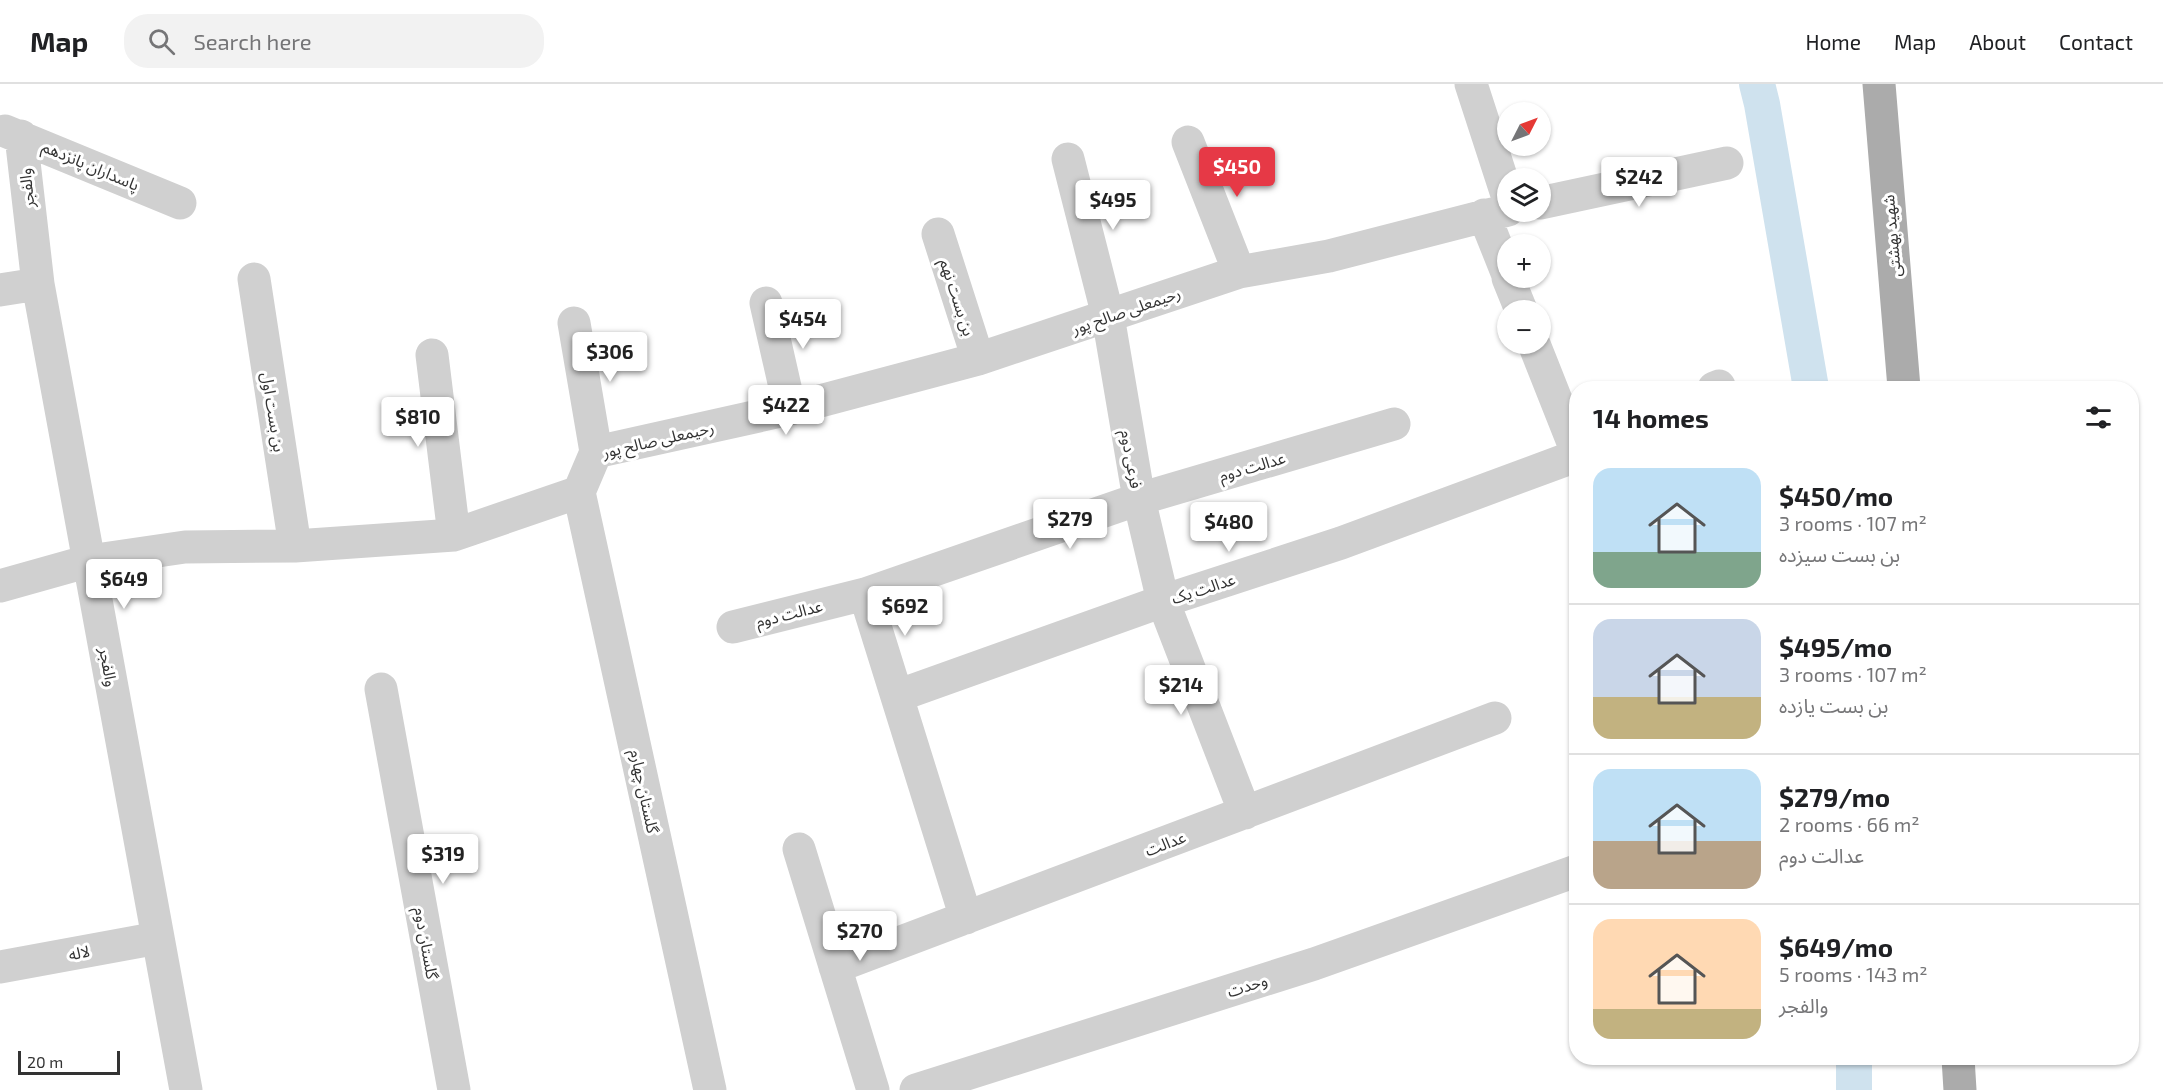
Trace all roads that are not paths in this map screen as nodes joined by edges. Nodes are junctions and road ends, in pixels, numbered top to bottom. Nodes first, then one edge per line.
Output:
1 (1471, 84) edge
2 (1879, 84) edge
3 (10, 133) edge
4 (1188, 142) dead end
5 (1068, 159) dead end
6 (1727, 163) dead end
7 (1497, 195) edge
8 (1551, 201) edge
9 (180, 202) dead end
10 (1497, 209) edge
11 (938, 234) dead end
12 (1239, 272) junction
13 (254, 279) dead end
14 (38, 284) junction
15 (0, 290) edge
16 (766, 303) dead end
17 (1108, 316) junction
18 (574, 323) dead end
19 (1538, 354) edge
20 (432, 355) dead end
21 (978, 359) junction
22 (1903, 381) edge
23 (790, 409) junction
24 (1394, 424) dead end
25 (1569, 432) edge
26 (596, 452) junction
27 (1569, 459) edge
28 (579, 492) junction
29 (1139, 499) junction
30 (454, 536) junction
31 (295, 546) junction
32 (88, 561) junction
33 (0, 586) edge
34 (865, 594) junction
35 (1163, 601) junction
36 (733, 627) dead end
37 (381, 689) dead end
38 (897, 696) junction
39 (1495, 718) dead end
40 (1245, 813) junction
41 (799, 849) dead end
42 (1569, 873) edge
43 (966, 918) junction
44 (158, 938) junction
45 (0, 967) edge
46 (835, 967) junction
47 (1958, 1065) edge
48 (186, 1090) edge
49 (454, 1090) edge
50 (710, 1090) edge
51 (873, 1090) edge
52 (916, 1090) edge
53 (1960, 1090) edge

1 - 7 street
2 - 22 main road, شهید بهشتی
3 - 9 street, پاسداران پانزدهم
3 - 14 street, والفجر
4 - 12 street
5 - 17 street, فرعی دوم
6 - 8 street
10 - 12 street, رحیمعلی صالح پور
11 - 21 street, بن بست نهم
12 - 17 street, رحیمعلی صالح پور
13 - 31 street, بن بست اول
14 - 15 street
14 - 32 street, والفجر
16 - 23 street
17 - 21 street, رحیمعلی صالح پور
17 - 29 street, فرعی دوم
18 - 26 street
19 - 25 street
20 - 30 street
21 - 23 street, رحیمعلی صالح پور
23 - 26 street, رحیمعلی صالح پور
24 - 29 street, عدالت دوم
26 - 28 street, رحیمعلی صالح پور
27 - 35 street, عدالت یک
28 - 30 street
28 - 50 street, گلستان چهارم
29 - 34 street, عدالت دوم
29 - 35 street, فرعی دوم
30 - 31 street
31 - 32 street
32 - 33 street
32 - 44 street, والفجر
34 - 36 street, عدالت دوم
34 - 38 street
35 - 38 street, عدالت یک
35 - 40 street, فرعی دوم
37 - 49 street, گلستان دوم
38 - 43 street
39 - 40 street, عدالت
40 - 43 street, عدالت
41 - 46 street
42 - 52 street, وحدت
43 - 46 street, عدالت
44 - 45 street, لاله
44 - 48 street, والفجر
46 - 51 street
47 - 53 main road

